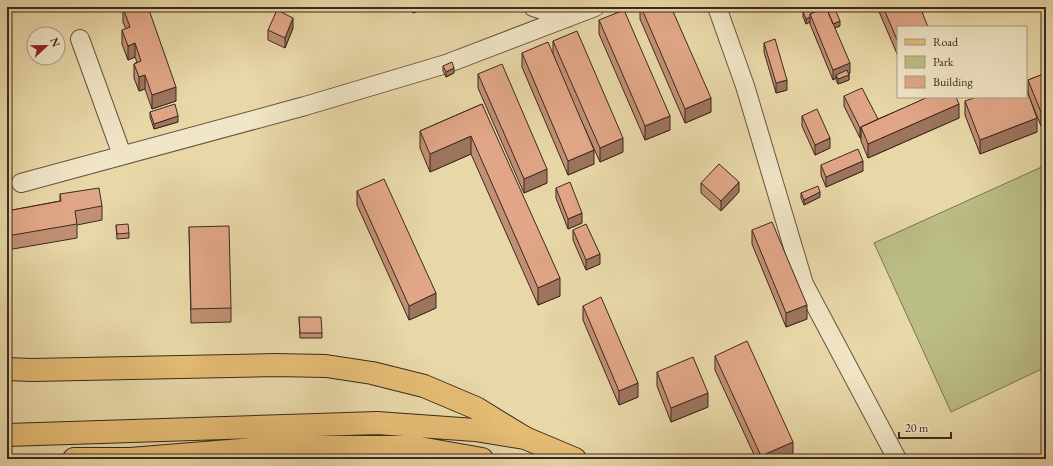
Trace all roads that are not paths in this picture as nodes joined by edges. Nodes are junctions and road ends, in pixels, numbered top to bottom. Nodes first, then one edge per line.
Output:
1 (533, 7) edge
2 (595, 7) edge
3 (717, 7) edge
4 (567, 18) junction
5 (80, 39) dead end
6 (122, 155) junction
7 (21, 183) dead end
8 (7, 369) edge
9 (7, 435) edge
10 (525, 438) junction
11 (74, 459) edge
12 (482, 459) edge
13 (575, 459) edge
14 (897, 459) edge

1 - 4 street
2 - 4 street
3 - 14 street
4 - 6 street
5 - 6 street
6 - 7 street
8 - 10 main road
9 - 10 main road
10 - 13 main road
11 - 12 main road

